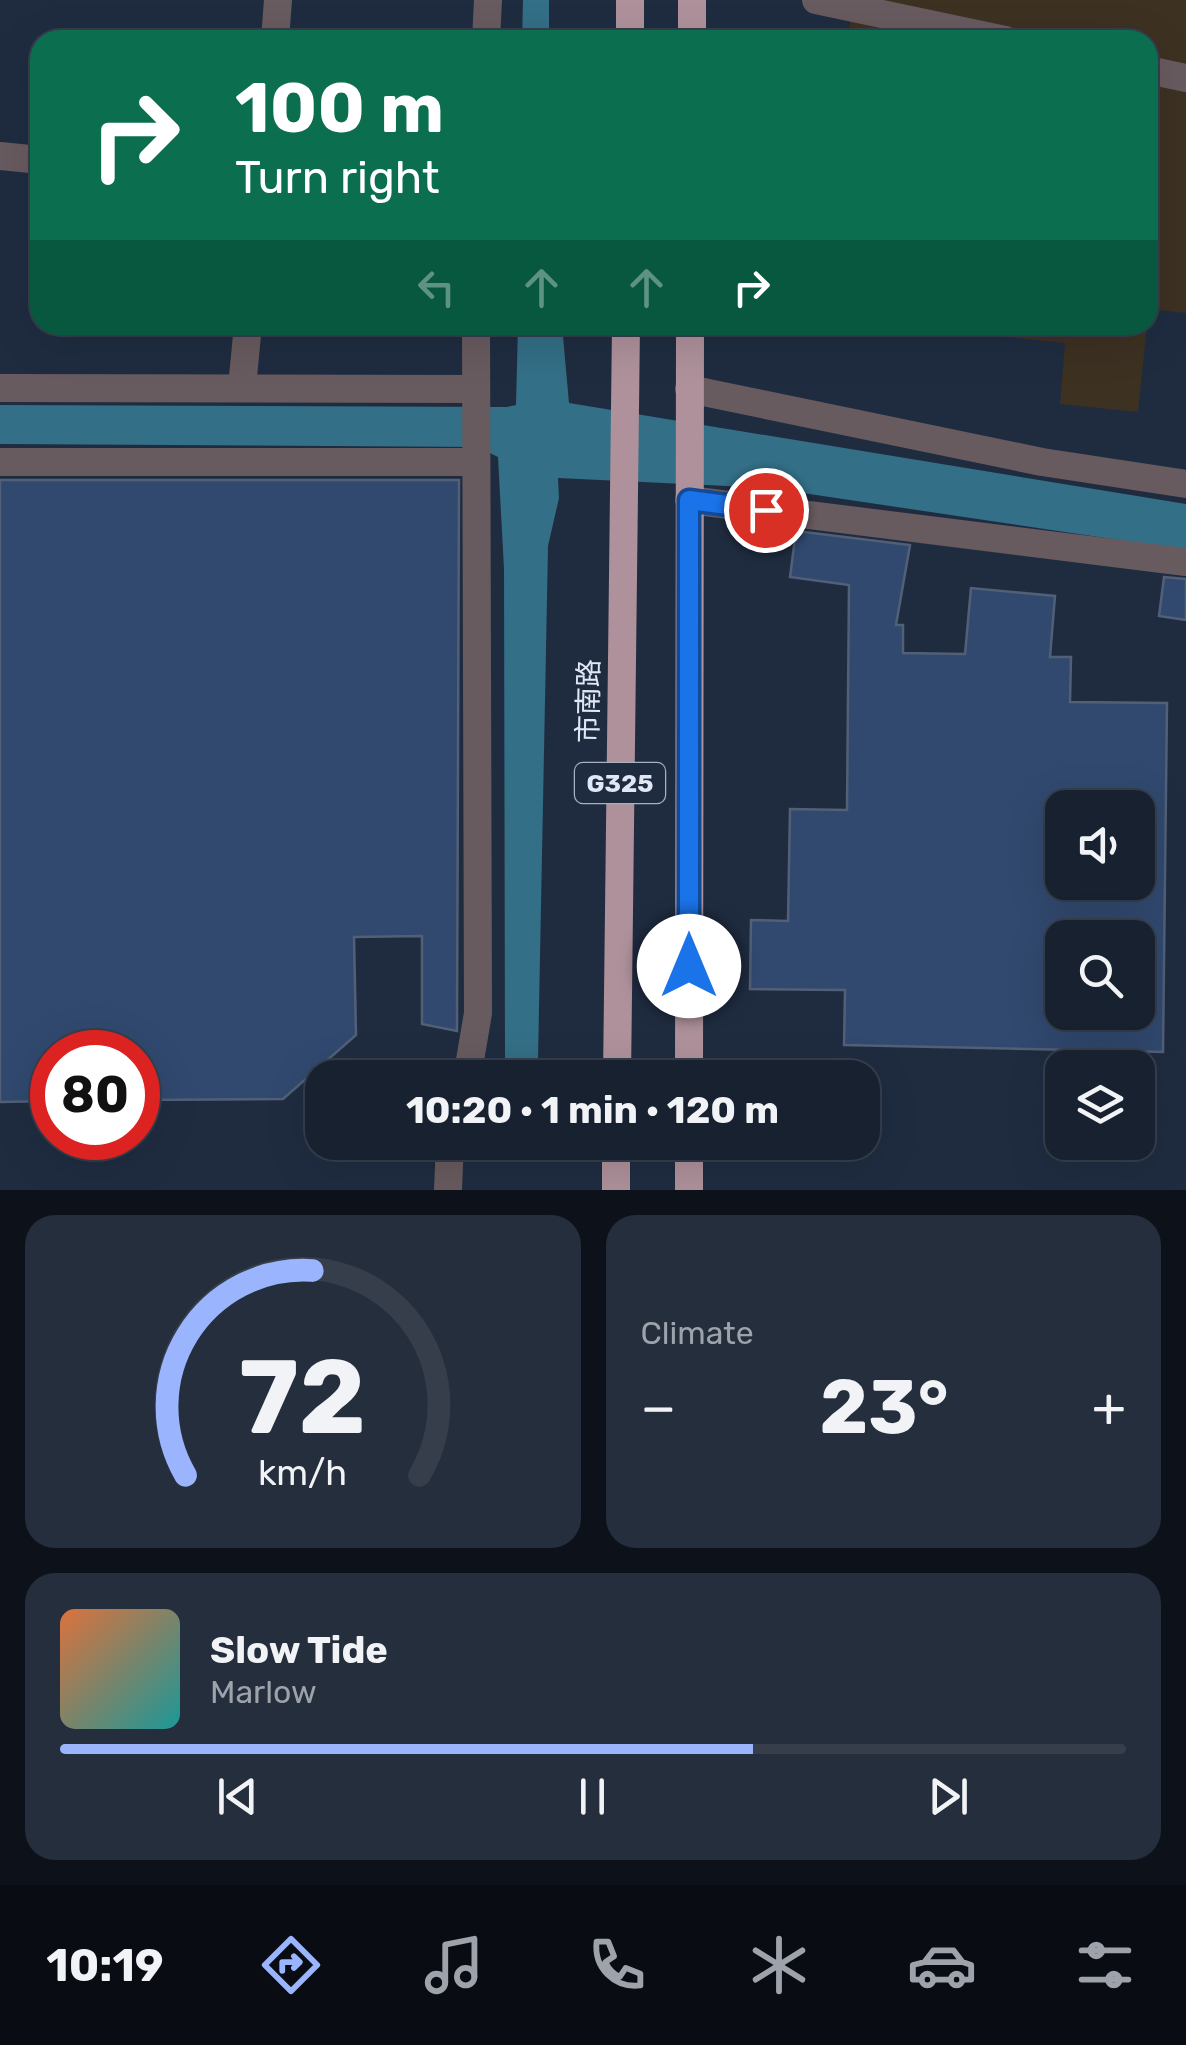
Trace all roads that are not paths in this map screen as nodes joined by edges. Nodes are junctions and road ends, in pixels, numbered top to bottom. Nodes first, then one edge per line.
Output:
1 (278, 0) edge
2 (488, 0) edge
3 (630, 0) edge
4 (692, 0) edge
5 (816, 0) edge
6 (275, 30) edge
7 (486, 30) edge
8 (630, 30) edge
9 (692, 30) edge
10 (958, 30) edge
11 (1158, 72) edge
12 (1186, 78) edge
13 (0, 156) edge
14 (30, 159) edge
15 (247, 335) edge
16 (476, 335) edge
17 (626, 335) edge
18 (690, 335) edge
19 (242, 387) junction
20 (0, 388) edge
21 (474, 396) junction
22 (689, 397) junction
23 (474, 456) junction
24 (0, 462) edge
25 (1186, 484) edge
26 (689, 496) junction
27 (1186, 562) edge
28 (470, 1060) edge
29 (617, 1060) edge
30 (689, 1060) edge
31 (449, 1160) edge
32 (616, 1160) edge
33 (689, 1160) edge
34 (448, 1190) edge
35 (616, 1190) edge
36 (689, 1190) edge

1 - 6 street
2 - 7 street
3 - 8 highway
4 - 9 highway
5 - 10 street
11 - 12 street
13 - 14 street
15 - 19 street
16 - 21 street
17 - 29 highway, 市南路 / G325
18 - 22 highway, G325
19 - 20 street
19 - 21 street
21 - 23 street
22 - 25 street
22 - 26 highway, G325
23 - 24 street
23 - 28 street
26 - 27 street
26 - 30 highway, G325
31 - 34 street
32 - 35 highway
33 - 36 highway

